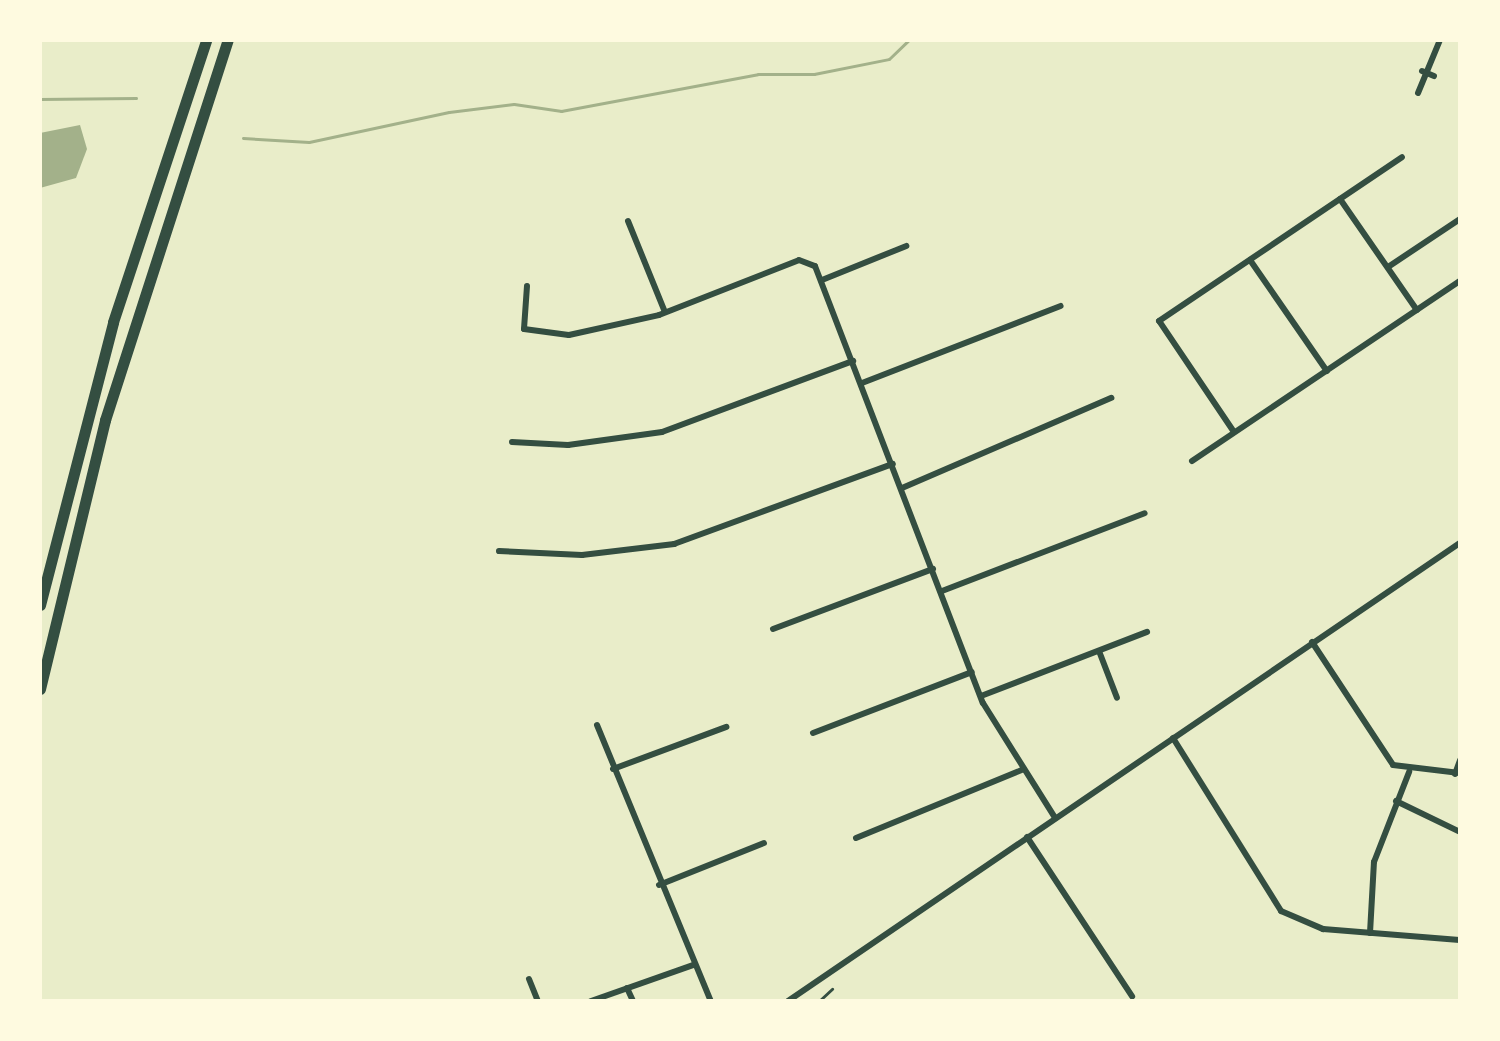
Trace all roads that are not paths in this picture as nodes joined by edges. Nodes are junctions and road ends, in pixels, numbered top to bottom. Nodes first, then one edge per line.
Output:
1 (206, 40) edge
2 (228, 40) edge
3 (1440, 40) edge
4 (1422, 71) junction
5 (1434, 76) dead end
6 (1418, 93) dead end
7 (1402, 157) dead end
8 (1340, 199) junction
9 (1460, 219) edge
10 (628, 221) dead end
11 (906, 246) dead end
12 (1250, 260) junction
13 (1388, 267) junction
14 (822, 280) junction
15 (1460, 281) edge
16 (527, 286) dead end
17 (1061, 306) dead end
18 (1417, 310) junction
19 (665, 312) junction
20 (853, 361) junction
21 (1327, 371) junction
22 (862, 383) junction
23 (1095, 392) dead end
24 (1111, 398) dead end
25 (1099, 404) junction
26 (1234, 432) junction
27 (512, 442) dead end
28 (1192, 461) dead end
29 (893, 464) junction
30 (902, 488) junction
31 (1145, 513) dead end
32 (1460, 543) edge
33 (499, 551) dead end
34 (933, 569) junction
35 (942, 591) junction
36 (40, 605) edge
37 (773, 629) dead end
38 (1147, 632) dead end
39 (1312, 642) junction
40 (1099, 651) junction
41 (972, 672) junction
42 (40, 689) edge
43 (981, 696) junction
44 (1117, 698) dead end
45 (597, 725) dead end
46 (726, 727) dead end
47 (813, 733) dead end
48 (1173, 738) junction
49 (1460, 760) edge
50 (613, 769) junction
51 (1022, 770) junction
52 (1409, 772) junction
53 (1457, 774) edge
54 (1396, 801) junction
55 (1055, 818) junction
56 (1460, 832) edge
57 (1027, 837) junction
58 (856, 838) dead end
59 (764, 843) dead end
60 (659, 885) junction
61 (1370, 933) junction
62 (1460, 940) edge
63 (693, 965) junction
64 (529, 979) dead end
65 (627, 988) junction
66 (832, 989) dead end
67 (1132, 996) dead end
68 (538, 1001) edge
69 (591, 1001) edge
70 (633, 1001) edge
71 (711, 1001) edge
72 (788, 1001) edge
73 (819, 1001) edge

1 - 36 highway
2 - 42 highway
3 - 4 street
4 - 5 street
4 - 6 street
7 - 8 street
8 - 12 street
8 - 13 street
9 - 13 street
10 - 19 street
11 - 14 street
12 - 21 street
12 - 26 street
13 - 18 street
14 - 19 street
14 - 20 street
15 - 18 street
16 - 19 street
17 - 22 street
18 - 21 street
20 - 22 street
20 - 27 street
21 - 26 street
22 - 29 street
23 - 25 street
24 - 25 street
25 - 30 street
26 - 28 street
29 - 30 street
29 - 33 street
30 - 34 street
31 - 35 street
32 - 39 street
34 - 35 street
34 - 37 street
35 - 41 street
38 - 40 street
39 - 48 street
39 - 52 street
40 - 43 street
40 - 44 street
41 - 43 street
41 - 47 street
43 - 51 street
45 - 50 street
46 - 50 street
48 - 55 street
48 - 61 street
49 - 53 street
50 - 60 street
51 - 55 street
51 - 58 street
52 - 53 street
52 - 54 street
54 - 56 street
54 - 61 street
55 - 57 street
57 - 67 street
57 - 72 street
59 - 60 street
60 - 63 street
61 - 62 street
63 - 65 street
63 - 71 street
64 - 68 street
65 - 69 street
65 - 70 street
66 - 73 lane

